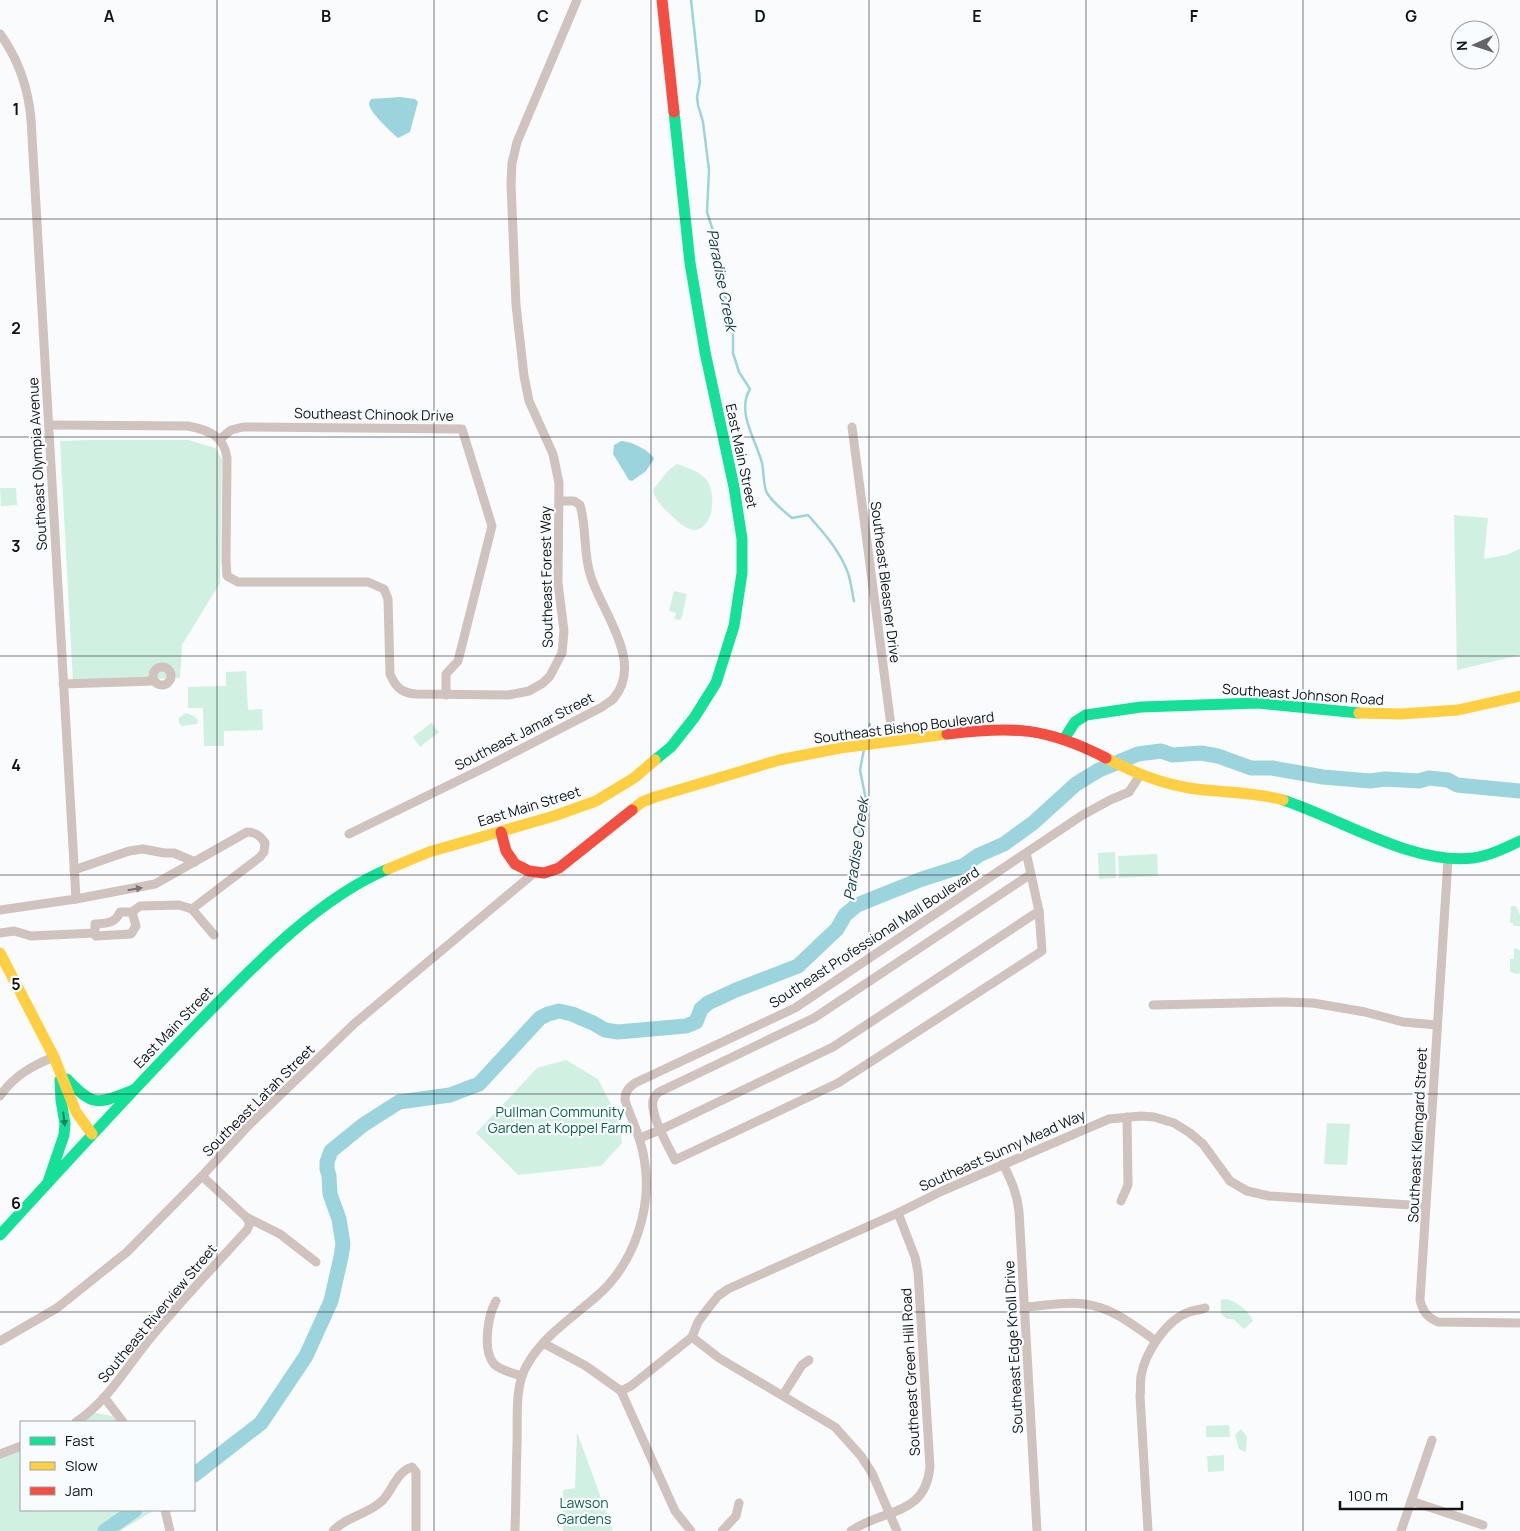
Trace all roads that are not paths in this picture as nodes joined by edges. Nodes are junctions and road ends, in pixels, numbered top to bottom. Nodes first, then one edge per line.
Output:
1 (577, 0) edge
2 (662, 0) edge
3 (0, 34) edge
4 (49, 425) junction
5 (852, 427) dead end
6 (220, 438) junction
7 (559, 501) junction
8 (154, 680) dead end
9 (63, 684) junction
10 (446, 695) junction
11 (1520, 696) edge
12 (1064, 739) junction
13 (894, 740) junction
14 (1136, 773) junction
15 (501, 832) junction
16 (349, 834) dead end
17 (1520, 841) edge
18 (1026, 853) junction
19 (179, 855) junction
20 (1448, 859) junction
21 (194, 862) junction
22 (74, 870) junction
23 (180, 871) junction
24 (534, 873) junction
25 (1031, 874) junction
26 (76, 899) junction
27 (192, 909) junction
28 (0, 910) edge
29 (1039, 911) junction
30 (132, 912) junction
31 (0, 933) edge
32 (95, 933) junction
33 (214, 935) dead end
34 (0, 953) edge
35 (1154, 1005) dead end
36 (1437, 1025) junction
37 (54, 1057) junction
38 (60, 1070) junction
39 (133, 1090) junction
40 (0, 1096) edge
41 (1127, 1117) junction
42 (660, 1130) junction
43 (92, 1134) junction
44 (640, 1138) junction
45 (1003, 1164) junction
46 (202, 1176) junction
47 (48, 1184) junction
48 (1121, 1201) dead end
49 (1426, 1206) junction
50 (898, 1212) junction
51 (246, 1217) junction
52 (0, 1234) edge
53 (316, 1262) dead end
54 (496, 1300) dead end
55 (1025, 1307) junction
56 (1205, 1308) dead end
57 (1520, 1323) edge
58 (692, 1337) junction
59 (0, 1341) edge
60 (1156, 1341) junction
61 (544, 1343) junction
62 (809, 1360) dead end
63 (522, 1376) junction
64 (621, 1391) junction
65 (783, 1395) junction
66 (104, 1398) junction
67 (78, 1421) edge
68 (123, 1421) edge
69 (1432, 1440) dead end
70 (20, 1446) edge
71 (0, 1454) edge
72 (1411, 1501) junction
73 (739, 1503) dead end
74 (165, 1511) edge
75 (890, 1513) junction
76 (1484, 1525) dead end
77 (170, 1531) edge
78 (332, 1531) edge
79 (416, 1531) edge
80 (515, 1531) edge
81 (691, 1531) edge
82 (722, 1531) edge
83 (852, 1531) edge
84 (897, 1531) edge
85 (1037, 1531) edge
86 (1148, 1531) edge
87 (1401, 1531) edge

1 - 7 street, Southeast Forest Way
2 - 15 main road, East Main Street
3 - 4 street, Southeast Olympia Avenue
4 - 6 street
4 - 9 street, Southeast Olympia Avenue
5 - 13 street, Southeast Bleasner Drive
6 - 10 street, Southeast Forest Way
6 - 10 street, Southeast Chinook Drive
7 - 10 street, Southeast Forest Way
7 - 16 street, Southeast Jamar Street
8 - 9 street
9 - 22 street, Southeast Olympia Avenue
11 - 12 main road, Southeast Johnson Road
12 - 13 main road, Southeast Bishop Boulevard
12 - 14 main road, Southeast Bishop Boulevard
13 - 24 main road, Southeast Bishop Boulevard
14 - 18 street, Southeast Professional Mall Boulevard
14 - 20 main road, Southeast Bishop Boulevard
15 - 24 main road
15 - 39 main road, East Main Street
17 - 20 main road, Southeast Bishop Boulevard
18 - 25 street
18 - 44 street, Southeast Professional Mall Boulevard
19 - 21 street
19 - 22 street
19 - 23 street
20 - 36 street, Southeast Klemgard Street
21 - 23 street
21 - 27 street
22 - 26 street, Southeast Olympia Avenue
26 -> 23 street
24 - 46 street, Southeast Latah Street
25 - 29 street
25 - 42 street
26 - 28 street
27 - 30 street
27 - 33 street
29 - 42 street
29 - 42 street
30 - 32 street
30 - 32 street
31 - 32 street
34 - 37 main road
35 - 36 street
36 - 49 street, Southeast Klemgard Street
37 - 38 main road
37 - 40 street
38 - 39 main road
38 - 43 main road
38 -> 47 main road
39 - 43 main road, East Main Street
41 - 45 street, Southeast Sunny Mead Way
41 - 48 street
41 - 49 street, Southeast Sunny Mead Way
42 - 44 street
43 - 47 main road, East Main Street
44 - 61 street
45 - 50 street, Southeast Sunny Mead Way
45 - 55 street, Southeast Edge Knoll Drive
46 - 51 street
46 - 59 street, Southeast Latah Street
47 - 52 main road, East Main Street
49 - 57 street, Southeast Klemgard Street
50 - 58 street, Southeast Sunny Mead Way
50 - 75 street, Southeast Green Hill Road
51 - 53 street
51 - 66 street, Southeast Riverview Street
54 - 63 street
55 - 60 street
55 - 85 street, Southeast Edge Knoll Drive
56 - 60 street
58 - 64 street, Southeast Sunny Mead Way
58 - 65 street
60 - 86 street
61 - 63 street
61 - 64 street
62 - 65 street
63 - 80 street
64 - 81 street
65 - 75 street
66 - 67 street, Southeast Riverview Street
66 - 68 street
69 - 72 street
70 - 71 street
72 - 76 street
72 - 87 street
73 - 82 street
74 - 77 street
75 - 83 street, Southeast Green Hill Road
75 - 84 street
78 - 79 street

